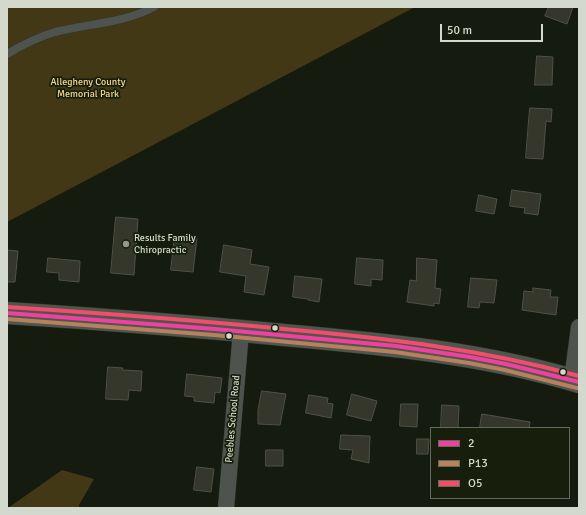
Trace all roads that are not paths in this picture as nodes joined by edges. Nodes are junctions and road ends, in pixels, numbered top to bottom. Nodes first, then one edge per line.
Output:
1 (154, 7) edge
2 (7, 54) edge
3 (7, 313) edge
4 (579, 327) edge
5 (241, 331) junction
6 (576, 381) edge
7 (226, 508) edge

1 - 2 lane
3 - 5 main road
4 - 6 street
5 - 6 main road
5 - 7 street, Peebles School Road

